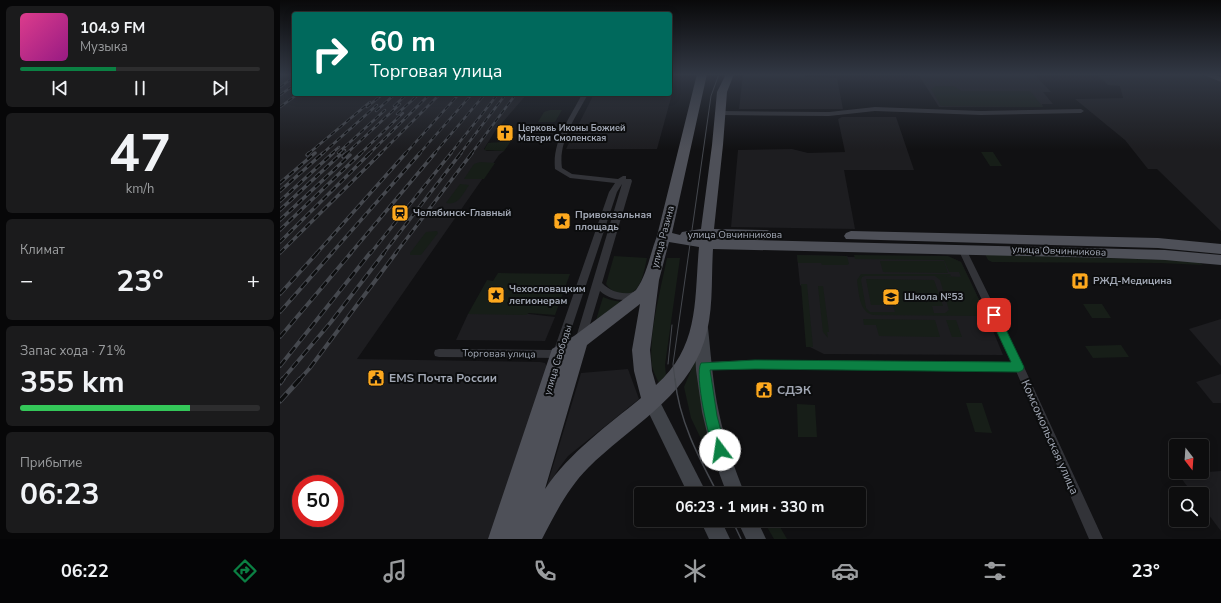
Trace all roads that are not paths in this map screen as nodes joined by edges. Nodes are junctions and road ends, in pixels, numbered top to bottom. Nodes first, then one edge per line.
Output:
1 (582, 99) edge
2 (587, 99) edge
3 (696, 99) edge
4 (722, 99) edge
5 (727, 99) edge
6 (1081, 111) dead end
7 (721, 112) junction
8 (605, 177) junction
9 (623, 180) junction
10 (664, 236) junction
11 (707, 238) junction
12 (962, 249) junction
13 (1221, 249) edge
14 (591, 260) junction
15 (604, 260) junction
16 (1221, 260) edge
17 (597, 283) junction
18 (647, 287) junction
19 (701, 323) junction
20 (580, 342) junction
21 (439, 353) dead end
22 (558, 354) junction
23 (705, 366) junction
24 (1019, 367) junction
25 (652, 401) junction
26 (695, 487) edge
27 (733, 487) edge
28 (714, 527) edge
29 (750, 527) edge
30 (500, 539) edge
31 (519, 539) edge
32 (530, 539) edge
33 (720, 539) edge
34 (756, 539) edge
35 (1096, 539) edge

1 - 8 street
2 - 8 street
3 - 10 main road, улица Разина
4 - 7 main road
5 - 7 main road
6 - 7 street
7 - 11 main road
8 - 9 street
9 - 14 street, улица Свободы
9 - 15 street, улица Свободы
10 - 11 main road, улица Овчинникова
10 - 18 main road, улица Разина
11 - 12 main road, улица Овчинникова
11 - 13 main road, улица Овчинникова
11 - 19 main road
12 - 16 main road, улица Овчинникова
12 - 24 street, Комсомольская улица
14 - 15 street
14 - 22 street, улица Свободы
15 - 17 street, улица Свободы
17 - 18 street
17 - 20 street, улица Свободы
18 - 20 main road, Торговая улица
18 - 25 main road, улица Разина
19 - 23 main road
19 - 25 main road
20 - 22 main road, Торговая улица
20 - 31 main road, улица Свободы
21 - 22 street, Торговая улица
22 - 30 main road, улица Свободы
23 - 24 street
23 - 27 main road
24 - 35 street, Комсомольская улица
25 - 26 main road
25 - 32 main road
28 - 33 main road
29 - 34 main road

